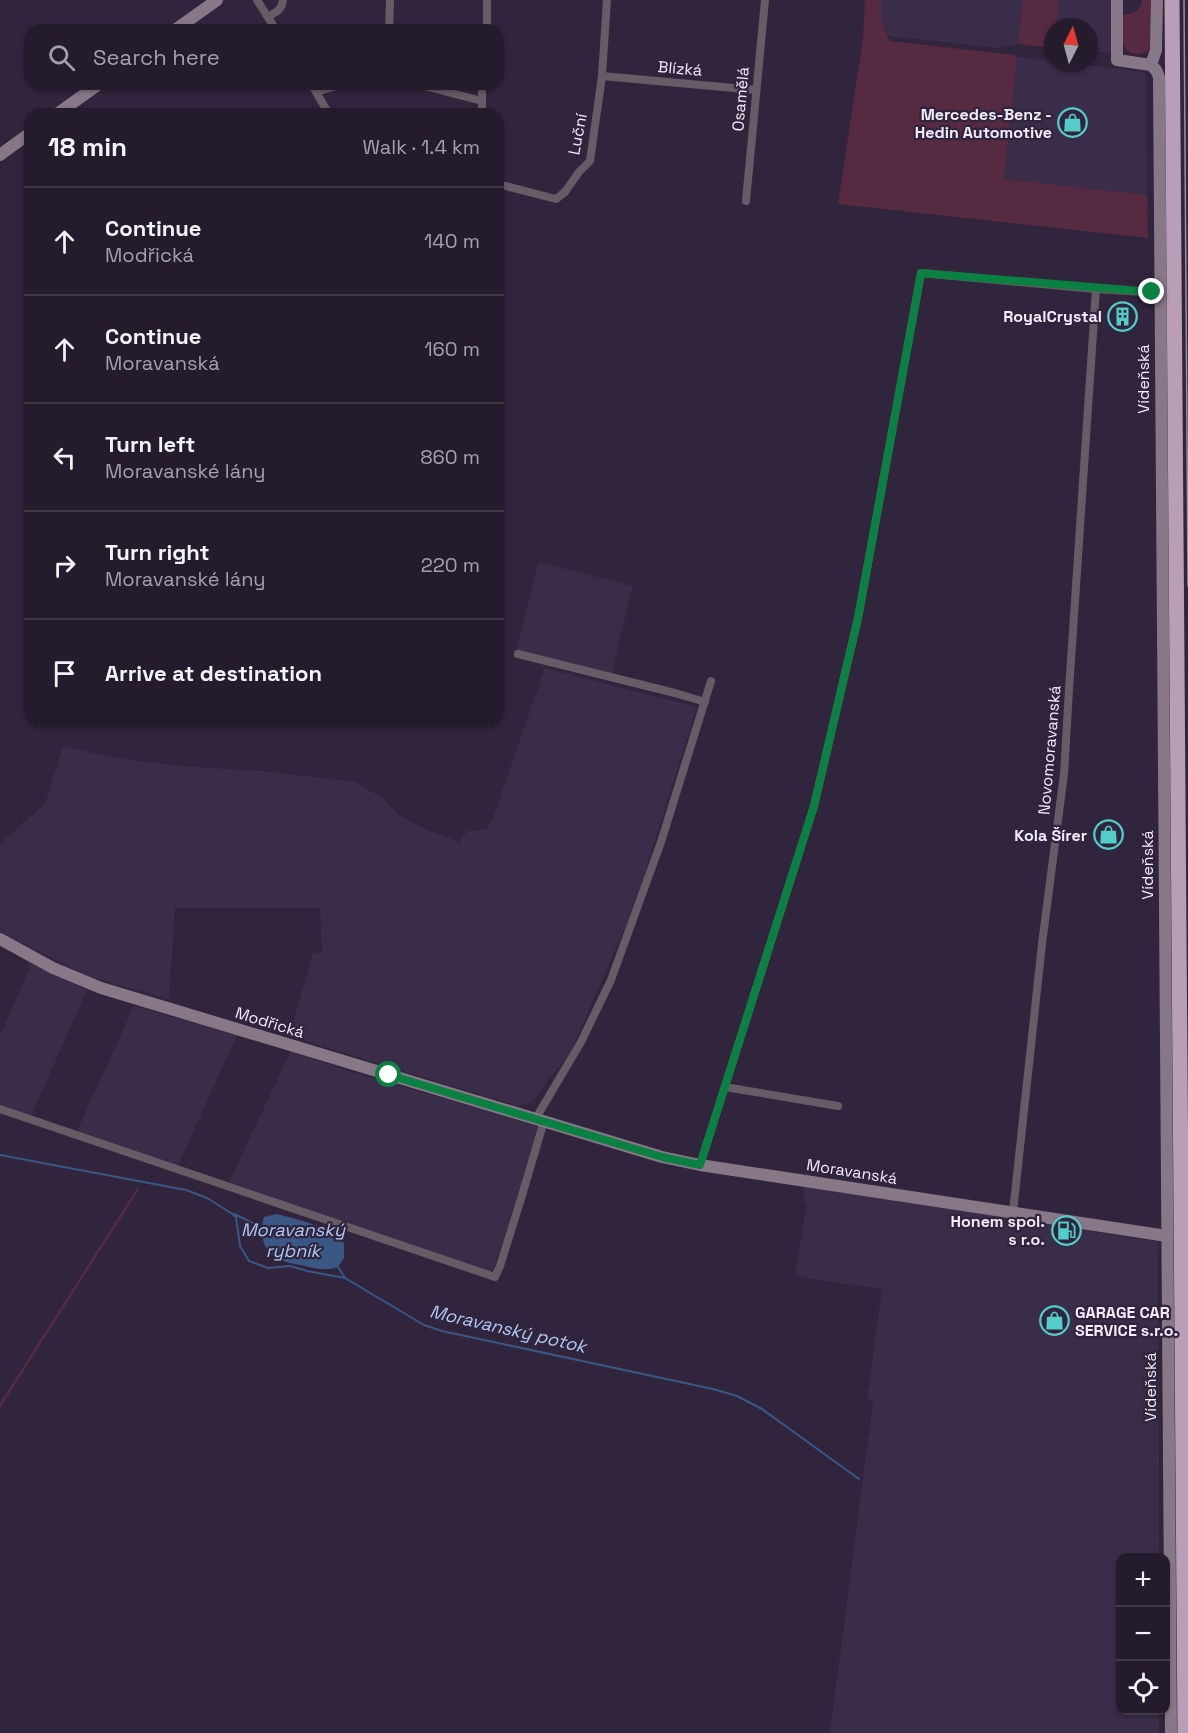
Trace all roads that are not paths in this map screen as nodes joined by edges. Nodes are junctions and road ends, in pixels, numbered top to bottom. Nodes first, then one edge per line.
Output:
1 (217, 0) edge
2 (257, 0) edge
3 (284, 0) edge
4 (390, 0) edge
5 (487, 0) edge
6 (607, 0) edge
7 (765, 0) edge
8 (1117, 0) edge
9 (1157, 0) edge
10 (1172, 0) edge
11 (268, 17) junction
12 (183, 24) edge
13 (272, 24) edge
14 (389, 24) edge
15 (487, 24) edge
16 (1151, 65) junction
17 (602, 76) junction
18 (91, 90) edge
19 (323, 90) edge
20 (440, 90) edge
21 (482, 90) edge
22 (756, 90) junction
23 (316, 92) joint
24 (482, 101) junction
25 (65, 108) edge
26 (325, 108) edge
27 (482, 108) edge
28 (24, 137) edge
29 (0, 155) edge
30 (504, 186) edge
31 (746, 201) dead end
32 (1096, 289) junction
33 (1161, 293) junction
34 (518, 654) dead end
35 (711, 681) dead end
36 (705, 702) junction
37 (0, 939) edge
38 (724, 1087) junction
39 (838, 1106) dead end
40 (0, 1108) edge
41 (540, 1119) junction
42 (700, 1165) junction
43 (1013, 1212) junction
44 (1167, 1236) junction
45 (1171, 1733) edge
46 (1185, 1733) edge

1 - 12 street
2 - 11 street
3 - 11 street
4 - 14 street
5 - 15 street
6 - 17 street
7 - 22 street, Osamělá
8 - 16 street
9 - 16 street, Vídeňská
10 - 46 highway, Vídeňská
11 - 13 street
16 - 33 street, Vídeňská
17 - 22 street, Blízká
17 - 30 street, Luční
18 - 25 street
19 - 23 street
20 - 24 street
21 - 24 street
22 - 31 street, Osamělá
23 - 26 street
24 - 27 street
28 - 29 street
32 - 33 street
32 - 38 street
32 - 43 street, Novomoravanská
33 - 44 street, Vídeňská
34 - 36 street
35 - 36 street
36 - 41 street
37 - 41 street, Modřická
38 - 39 street
38 - 42 street
40 - 41 street
41 - 42 street, Moravanská
42 - 43 street, Moravanská
43 - 44 street, Moravanská
44 - 45 street, Vídeňská

